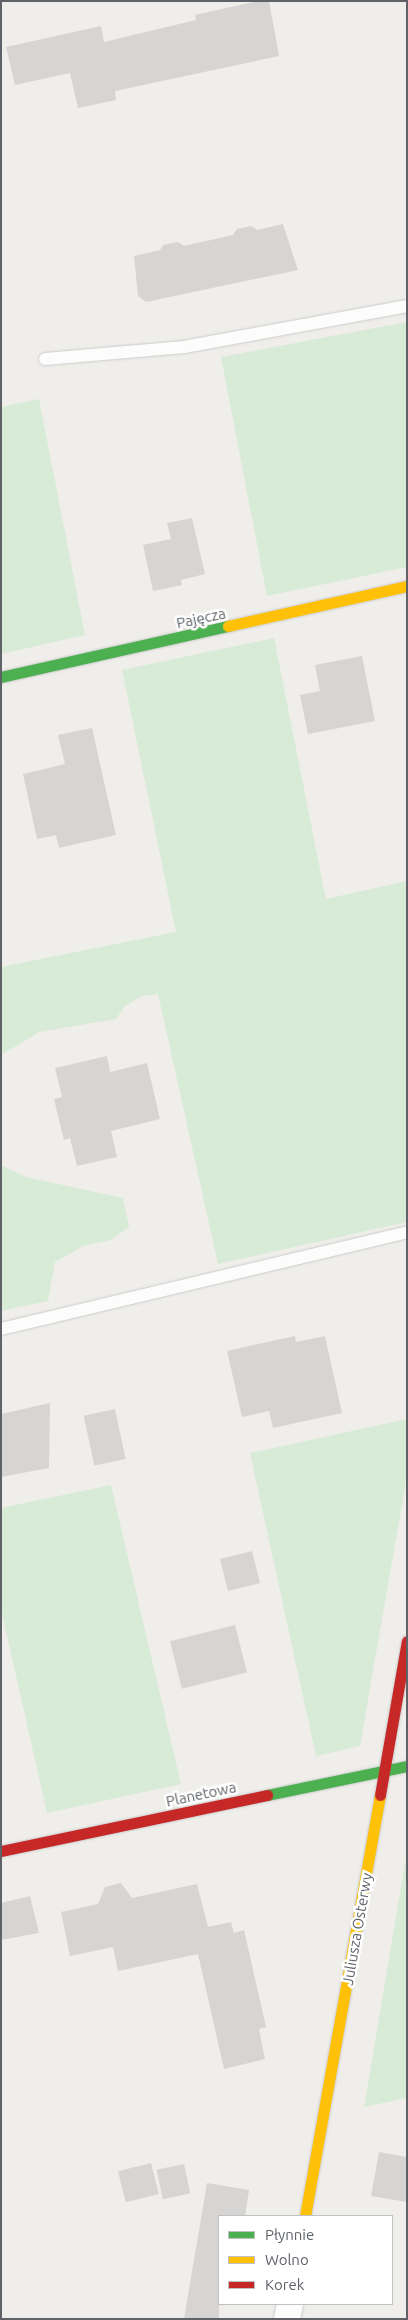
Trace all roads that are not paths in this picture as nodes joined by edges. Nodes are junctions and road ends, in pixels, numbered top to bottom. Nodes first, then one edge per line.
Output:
1 (407, 306) edge
2 (45, 359) dead end
3 (407, 586) edge
4 (1, 677) edge
5 (407, 1232) edge
6 (1, 1329) edge
7 (407, 1640) edge
8 (407, 1766) edge
9 (386, 1771) junction
10 (1, 1850) edge
11 (305, 2215) edge
12 (290, 2305) edge
13 (287, 2319) edge

1 - 2 lane
3 - 4 street, Pajęcza
5 - 6 lane
7 - 9 street, Juliusza Osterwy
8 - 9 street, Planetowa
9 - 10 street, Planetowa
9 - 11 street, Juliusza Osterwy
12 - 13 street

